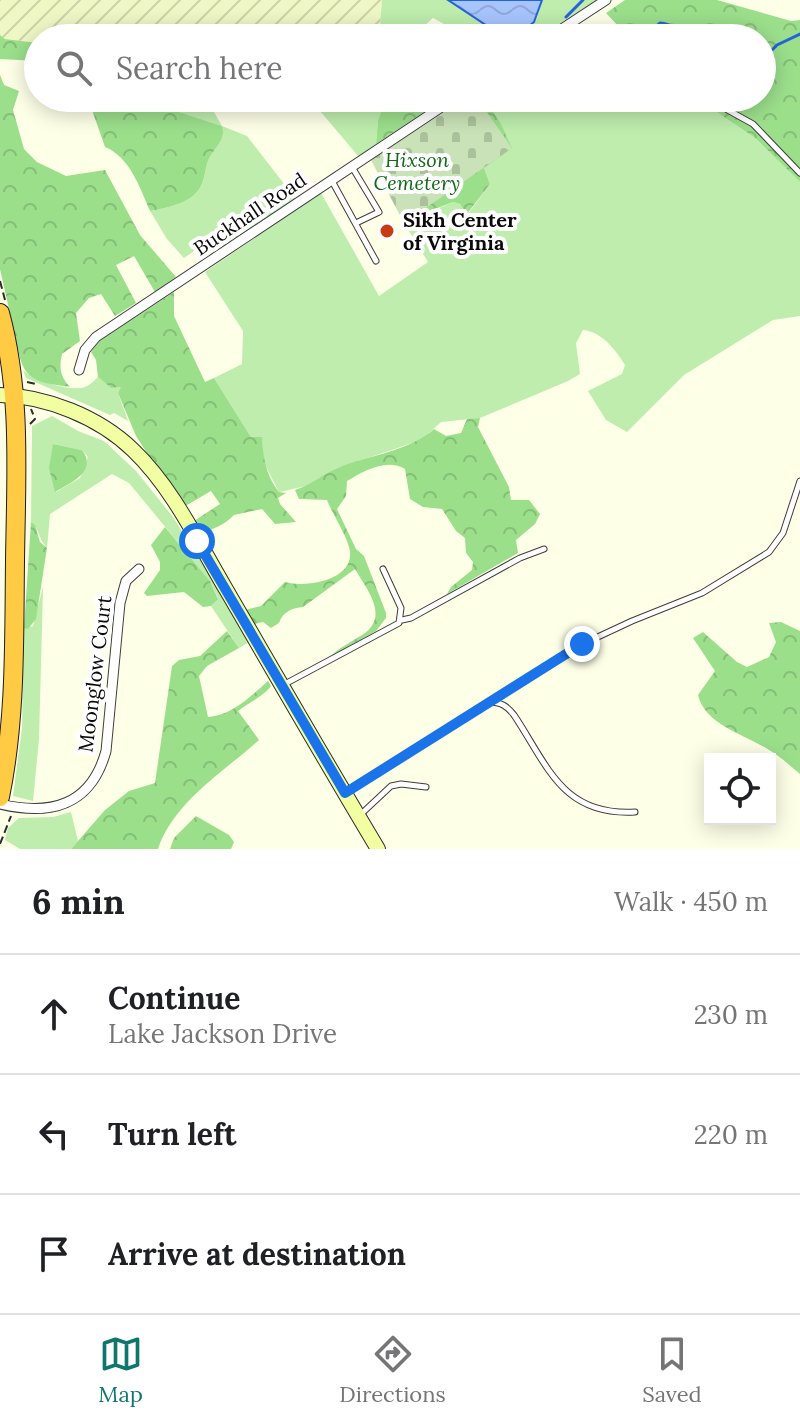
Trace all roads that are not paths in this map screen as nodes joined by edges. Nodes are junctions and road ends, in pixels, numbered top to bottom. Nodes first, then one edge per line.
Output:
1 (606, 0) edge
2 (571, 24) edge
3 (434, 112) edge
4 (731, 112) edge
5 (352, 167) junction
6 (800, 173) edge
7 (332, 180) junction
8 (356, 223) junction
9 (376, 261) dead end
10 (0, 313) edge
11 (79, 370) dead end
12 (14, 391) edge
13 (800, 481) edge
14 (544, 549) dead end
15 (139, 569) dead end
16 (383, 569) dead end
17 (401, 620) junction
18 (282, 686) junction
19 (489, 702) junction
20 (426, 787) dead end
21 (345, 793) junction
22 (0, 797) edge
23 (0, 804) edge
24 (635, 812) dead end
25 (358, 817) junction
26 (378, 849) edge

1 - 2 street
3 - 5 street, Buckhall Road
4 - 6 lane
5 - 7 street, Buckhall Road
5 - 8 lane
7 - 8 lane
7 - 11 street, Buckhall Road
8 - 9 lane
10 - 12 highway
12 - 18 street
12 - 22 highway
13 - 19 lane
14 - 17 lane
15 - 23 street, Moonglow Court
16 - 17 lane
17 - 18 lane
18 - 21 street
19 - 21 lane
19 - 24 lane
20 - 25 lane
21 - 25 street
25 - 26 street

